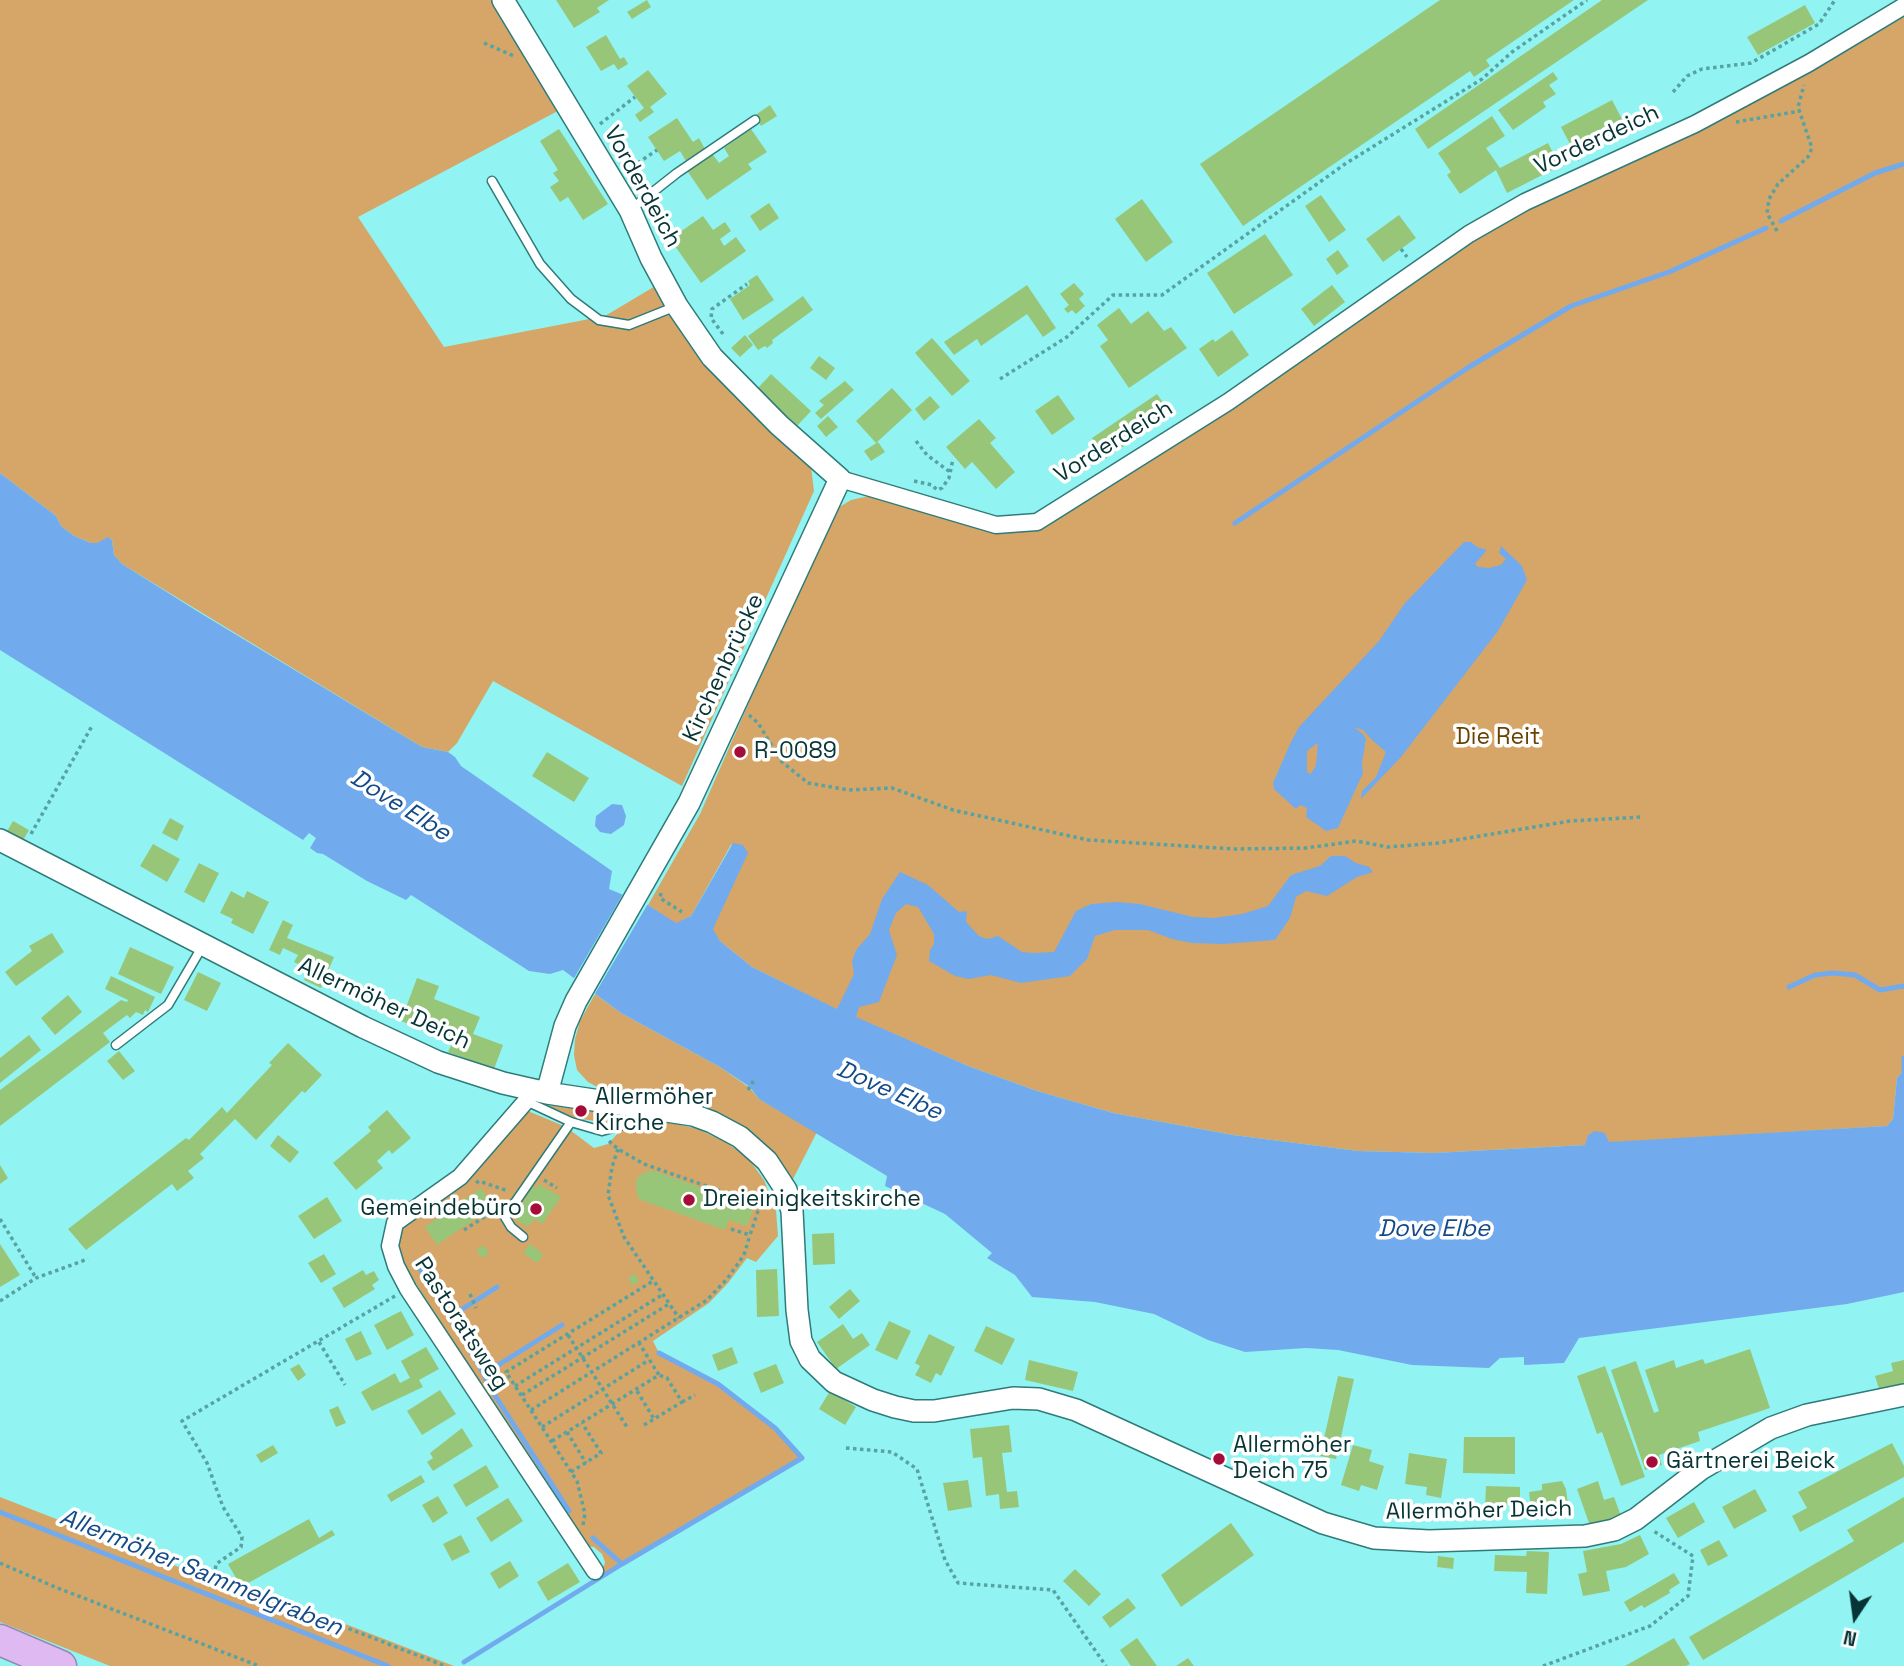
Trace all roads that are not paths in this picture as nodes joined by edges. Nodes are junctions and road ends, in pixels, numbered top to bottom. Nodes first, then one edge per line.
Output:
1 (502, 0) edge
2 (1904, 6) edge
3 (755, 120) dead end
4 (492, 181) dead end
5 (630, 210) junction
6 (677, 306) junction
7 (839, 479) junction
8 (0, 840) edge
9 (204, 944) junction
10 (116, 1045) dead end
11 (534, 1094) junction
12 (670, 1111) junction
13 (570, 1122) junction
14 (523, 1237) dead end
15 (1904, 1395) edge
16 (595, 1571) dead end
17 (0, 1640) edge
18 (61, 1666) edge

1 - 5 street, Vorderdeich
2 - 7 street, Vorderdeich
3 - 5 lane
4 - 6 lane
5 - 6 street, Vorderdeich
6 - 7 street, Vorderdeich
7 - 11 street, Kirchenbrücke
8 - 9 street, Allermöher Deich
9 - 10 lane
9 - 11 street, Allermöher Deich
11 - 12 street, Allermöher Deich
11 - 13 lane
11 - 16 street, Pastoratsweg
12 - 13 lane
12 - 15 street, Allermöher Deich
13 - 14 lane
17 - 18 highway

